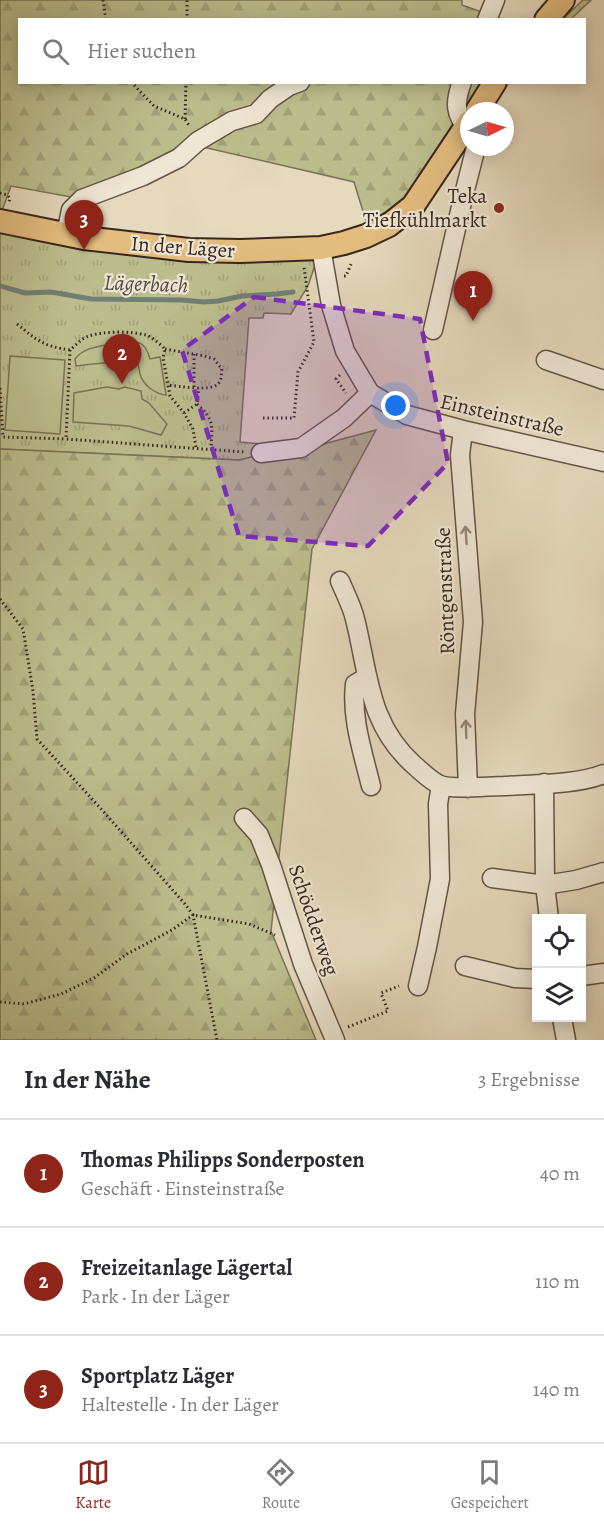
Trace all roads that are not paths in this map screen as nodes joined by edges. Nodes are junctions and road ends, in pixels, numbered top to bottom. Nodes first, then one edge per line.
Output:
1 (495, 0) edge
2 (563, 0) edge
3 (488, 18) edge
4 (548, 18) edge
5 (294, 84) edge
6 (461, 84) edge
7 (494, 84) edge
8 (485, 102) edge
9 (460, 116) edge
10 (460, 143) edge
11 (468, 156) edge
12 (1, 223) edge
13 (66, 234) junction
14 (321, 248) junction
15 (433, 330) dead end
16 (546, 360) dead end
17 (604, 380) edge
18 (370, 393) junction
19 (464, 430) junction
20 (261, 453) road end
21 (604, 462) edge
22 (340, 581) dead end
23 (366, 677) junction
24 (604, 774) edge
25 (544, 783) junction
26 (441, 785) junction
27 (371, 786) dead end
28 (468, 788) junction
29 (244, 818) dead end
30 (604, 872) edge
31 (492, 878) dead end
32 (545, 885) junction
33 (549, 914) edge
34 (465, 966) dead end
35 (604, 973) edge
36 (586, 975) edge
37 (532, 979) edge
38 (418, 986) dead end
39 (563, 1022) edge
40 (334, 1036) edge
41 (567, 1040) edge

1 - 3 street
2 - 4 main road
5 - 13 street
6 - 9 street
7 - 8 main road, In der Läger
10 - 14 main road, In der Läger
11 - 15 street
12 - 13 main road, In der Läger
13 - 14 main road, In der Läger
14 - 18 street, Einsteinstraße
16 - 17 street
18 - 19 street, Einsteinstraße
18 - 20 street
19 - 21 street, Einsteinstraße
28 -> 19 street, Röntgenstraße
22 - 23 street
23 - 26 street
23 - 27 street
24 - 25 street
25 - 28 street
25 - 32 street
26 - 28 street
26 - 38 street
29 - 40 street, Schödderweg
30 - 32 street
31 - 32 street
32 - 33 street
34 - 37 street
35 - 36 street
39 - 41 street

